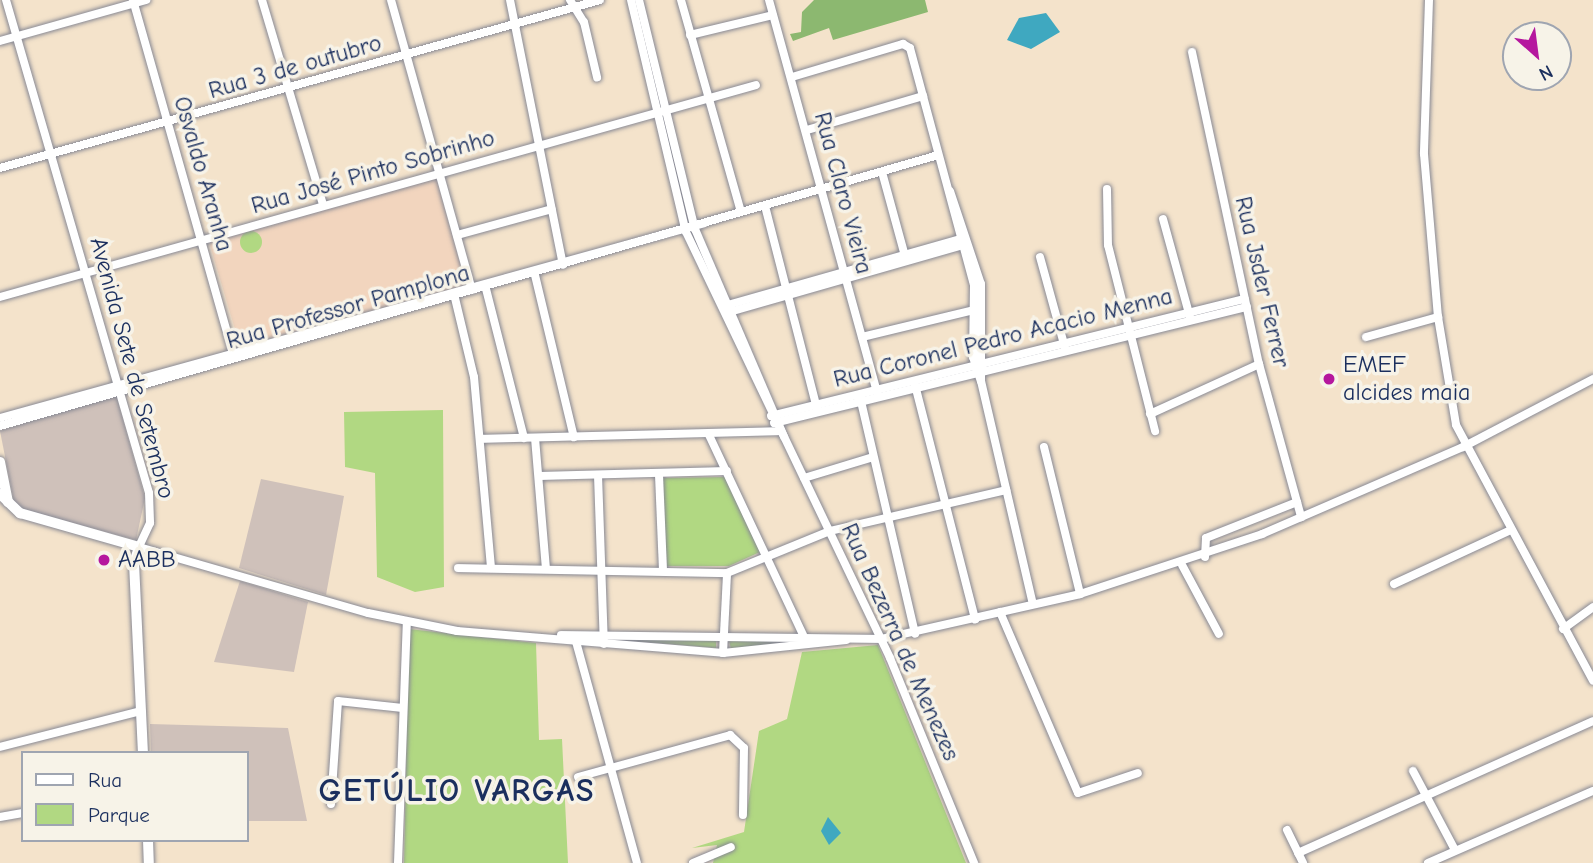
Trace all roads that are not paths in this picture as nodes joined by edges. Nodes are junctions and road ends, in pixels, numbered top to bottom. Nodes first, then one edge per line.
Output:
1 (6, 0) edge
2 (146, 0) edge
3 (262, 0) edge
4 (391, 0) edge
5 (510, 0) edge
6 (600, 0) edge
7 (631, 0) edge
8 (639, 0) edge
9 (681, 0) edge
10 (769, 0) edge
11 (1429, 0) edge
12 (134, 2) edge
13 (572, 3) edge
14 (773, 15) junction
15 (516, 24) junction
16 (690, 35) junction
17 (16, 36) junction
18 (0, 41) edge
19 (1192, 52) dead end
20 (648, 53) junction
21 (407, 54) junction
22 (597, 77) dead end
23 (792, 77) junction
24 (757, 85) dead end
25 (287, 88) junction
26 (923, 96) junction
27 (705, 98) junction
28 (661, 111) junction
29 (170, 123) junction
30 (807, 130) junction
31 (540, 146) junction
32 (52, 155) junction
33 (938, 155) junction
34 (0, 169) edge
35 (439, 172) junction
36 (883, 172) junction
37 (820, 189) junction
38 (1107, 189) dead end
39 (324, 205) junction
40 (765, 206) junction
41 (552, 209) junction
42 (741, 212) junction
43 (1163, 219) dead end
44 (690, 227) junction
45 (457, 234) junction
46 (202, 240) junction
47 (964, 242) junction
48 (1040, 257) dead end
49 (905, 259) junction
50 (562, 263) junction
51 (534, 271) junction
52 (85, 272) junction
53 (846, 278) junction
54 (485, 285) junction
55 (472, 289) junction
56 (787, 293) junction
57 (454, 294) junction
58 (0, 297) edge
59 (1246, 303) junction
60 (725, 309) junction
61 (977, 309) junction
62 (1190, 316) junction
63 (1438, 317) junction
64 (1128, 331) junction
65 (862, 337) junction
66 (1366, 337) dead end
67 (1065, 348) junction
68 (233, 355) junction
69 (1259, 364) junction
70 (979, 372) junction
71 (1593, 379) edge
72 (915, 385) junction
73 (118, 388) junction
74 (877, 393) junction
75 (860, 397) junction
76 (55, 406) junction
77 (817, 408) junction
78 (1150, 414) junction
79 (0, 418) edge
80 (776, 419) junction
81 (0, 426) edge
82 (1155, 431) dead end
83 (782, 434) junction
84 (709, 435) junction
85 (574, 436) junction
86 (524, 438) junction
87 (535, 438) junction
88 (480, 439) junction
89 (1044, 447) dead end
90 (1463, 447) junction
91 (873, 457) junction
92 (0, 462) edge
93 (727, 471) junction
94 (598, 475) junction
95 (659, 475) junction
96 (539, 476) junction
97 (804, 478) junction
98 (1006, 490) junction
99 (4, 498) edge
100 (1297, 502) junction
101 (947, 504) junction
102 (1301, 517) junction
103 (1256, 518) junction
104 (888, 519) junction
105 (1237, 526) junction
106 (1511, 530) junction
107 (830, 531) junction
108 (1262, 534) junction
109 (1242, 542) junction
110 (139, 547) junction
111 (767, 555) junction
112 (1205, 556) junction
113 (1182, 565) junction
114 (458, 568) dead end
115 (491, 568) junction
116 (546, 569) junction
117 (605, 571) junction
118 (663, 571) junction
119 (727, 573) junction
120 (1394, 584) dead end
121 (1080, 594) junction
122 (1033, 604) junction
123 (1593, 607) edge
124 (1000, 612) junction
125 (975, 619) junction
126 (408, 622) junction
127 (1563, 629) junction
128 (604, 631) junction
129 (724, 634) junction
130 (915, 634) junction
131 (1219, 634) dead end
132 (574, 636) junction
133 (805, 637) junction
134 (881, 639) junction
135 (846, 640) junction
136 (604, 644) junction
137 (809, 647) junction
138 (723, 653) junction
139 (1593, 681) edge
140 (403, 708) junction
141 (141, 710) junction
142 (1593, 721) edge
143 (0, 747) edge
144 (143, 751) edge
145 (608, 768) junction
146 (1413, 771) dead end
147 (1138, 773) dead end
148 (578, 778) dead end
149 (1593, 791) edge
150 (1424, 795) junction
151 (331, 804) dead end
152 (21, 813) edge
153 (743, 815) dead end
154 (0, 817) edge
155 (1287, 830) dead end
156 (148, 842) edge
157 (731, 848) dead end
158 (1455, 850) junction
159 (1298, 853) junction
160 (149, 863) edge
161 (398, 863) edge
162 (637, 863) edge
163 (693, 863) edge
164 (974, 863) edge
165 (1303, 863) edge
166 (1428, 863) edge

1 - 17 street, Avenida Sete de Setembro
2 - 12 street
3 - 25 street
4 - 21 street
5 - 15 street
6 - 13 street, Rua 3 de outubro
7 - 20 street, Rua Bezerra de Menezes
8 - 20 street, Rua Bezerra de Menezes
9 - 16 street
10 - 14 street, Rua Claro Vieira
11 - 63 street
12 - 17 street
12 - 29 street, Osvaldo Aranha
13 - 15 street, Rua 3 de outubro
13 - 22 street
14 - 16 street
14 - 23 street, Rua Claro Vieira
15 - 21 street, Rua 3 de outubro
15 - 31 street
16 - 27 street
17 - 18 street
17 - 32 street, Avenida Sete de Setembro
19 - 59 street, Rua Jsder Ferrer
20 - 28 street, Rua Bezerra de Menezes
21 - 25 street, Rua 3 de outubro
21 - 35 street
23 - 26 street
23 - 30 street, Rua Claro Vieira
24 - 27 street, Rua José Pinto Sobrinho
25 - 29 street, Rua 3 de outubro
25 - 39 street
26 - 30 street
26 - 33 street
27 - 28 street, Rua José Pinto Sobrinho
27 - 42 street
28 - 31 street, Rua José Pinto Sobrinho
28 - 44 street, Rua Bezerra de Menezes
29 - 32 street, Rua 3 de outubro
29 - 46 street, Osvaldo Aranha
30 - 37 street, Rua Claro Vieira
31 - 35 street, Rua José Pinto Sobrinho
31 - 41 street
32 - 34 street, Rua 3 de outubro
32 - 52 street, Avenida Sete de Setembro
33 - 36 street, Rua Professor Pamplona
33 - 47 street
35 - 39 street, Rua José Pinto Sobrinho
35 - 45 street
36 - 37 street, Rua Professor Pamplona
36 - 49 street
37 - 40 street, Rua Professor Pamplona
37 - 53 street, Rua Claro Vieira
38 - 64 street
39 - 46 street, Rua José Pinto Sobrinho
40 - 42 street, Rua Professor Pamplona
40 - 56 street
41 - 45 street
41 - 50 street
42 - 44 street, Rua Professor Pamplona
43 - 62 street
44 - 50 street, Rua Professor Pamplona
44 - 60 street, Rua Bezerra de Menezes
45 - 55 street
46 - 52 street, Rua José Pinto Sobrinho
46 - 68 street, Osvaldo Aranha
47 - 49 street
47 - 61 street
48 - 67 street
49 - 53 street
50 - 51 street, Rua Professor Pamplona
51 - 54 street, Rua Professor Pamplona
51 - 85 street
52 - 58 street, Rua José Pinto Sobrinho
52 - 73 street, Avenida Sete de Setembro
53 - 56 street
53 - 65 street, Rua Claro Vieira
54 - 55 street, Rua Professor Pamplona
54 - 86 street
55 - 57 street, Rua Professor Pamplona
56 - 60 street
56 - 77 street
57 - 68 street, Rua Professor Pamplona
57 - 88 street
59 - 62 street, Rua Coronel Pedro Acacio Menna
59 - 69 street, Rua Jsder Ferrer
60 - 80 street, Rua Bezerra de Menezes
61 - 65 street
61 - 70 street
62 - 64 street, Rua Coronel Pedro Acacio Menna
63 - 66 street
63 - 90 street
64 - 67 street, Rua Coronel Pedro Acacio Menna
64 - 78 street
65 - 74 street, Rua Claro Vieira
67 - 70 street, Rua Coronel Pedro Acacio Menna
68 - 73 street, Rua Professor Pamplona
69 - 78 street
69 - 100 street, Rua Jsder Ferrer
70 - 72 street, Rua Coronel Pedro Acacio Menna
70 - 98 street
71 - 90 street
72 - 74 street, Rua Coronel Pedro Acacio Menna
72 - 101 street
73 - 76 street, Rua Professor Pamplona
73 - 110 street, Avenida Sete de Setembro
74 - 75 street, Rua Coronel Pedro Acacio Menna
75 - 77 street, Rua Coronel Pedro Acacio Menna
75 - 91 street
76 - 79 street, Rua Professor Pamplona
76 - 81 street, Rua Professor Pamplona
77 - 80 street, Rua Coronel Pedro Acacio Menna
78 - 82 street
80 - 83 street, Rua Bezerra de Menezes
83 - 84 street
83 - 97 street, Rua Bezerra de Menezes
84 - 85 street
84 - 93 street
85 - 87 street
86 - 87 street
86 - 88 street
87 - 96 street
88 - 115 street
89 - 121 street
90 - 102 street
90 - 106 street
91 - 97 street
91 - 104 street
92 - 99 street
93 - 95 street
93 - 111 street
94 - 95 street
94 - 96 street
94 - 117 street
95 - 118 street
96 - 116 street
97 - 107 street, Rua Bezerra de Menezes
98 - 101 street
98 - 122 street
99 - 110 street
100 - 102 street, Rua Jsder Ferrer
100 - 103 street
101 - 104 street
101 - 125 street
102 - 108 street
103 - 105 street
103 - 108 street
104 - 107 street
104 - 130 street
105 - 109 street
105 - 112 street
106 - 120 street
106 - 127 street
107 - 111 street
107 - 134 street, Rua Bezerra de Menezes
108 - 109 street
109 - 112 street
110 - 126 street
110 - 141 street, Avenida Sete de Setembro
111 - 119 street
111 - 133 street
112 - 113 street
113 - 121 street
113 - 131 street
114 - 115 street
115 - 116 street
116 - 117 street
117 - 118 street
117 - 128 street
118 - 119 street
119 - 129 street
121 - 122 street
122 - 124 street
123 - 127 street
124 - 125 street
124 - 147 street
125 - 130 street
126 - 132 street
126 - 140 street
127 - 139 street
128 - 129 street
128 - 132 street
128 - 136 street
129 - 133 street
129 - 138 street
130 - 134 street
132 - 136 street
132 - 145 street
133 - 135 street
133 - 137 street
134 - 135 street
134 - 164 street, Rua Bezerra de Menezes
135 - 137 street
136 - 138 street
137 - 138 street
140 - 151 street
140 - 161 street
141 - 143 street
141 - 144 street, Avenida Sete de Setembro
142 - 150 street
145 - 148 street
145 - 153 street
145 - 162 street
146 - 150 street
149 - 158 street
150 - 158 street
150 - 159 street
152 - 154 street
155 - 159 street
156 - 160 street
157 - 163 street
158 - 166 street
159 - 165 street

